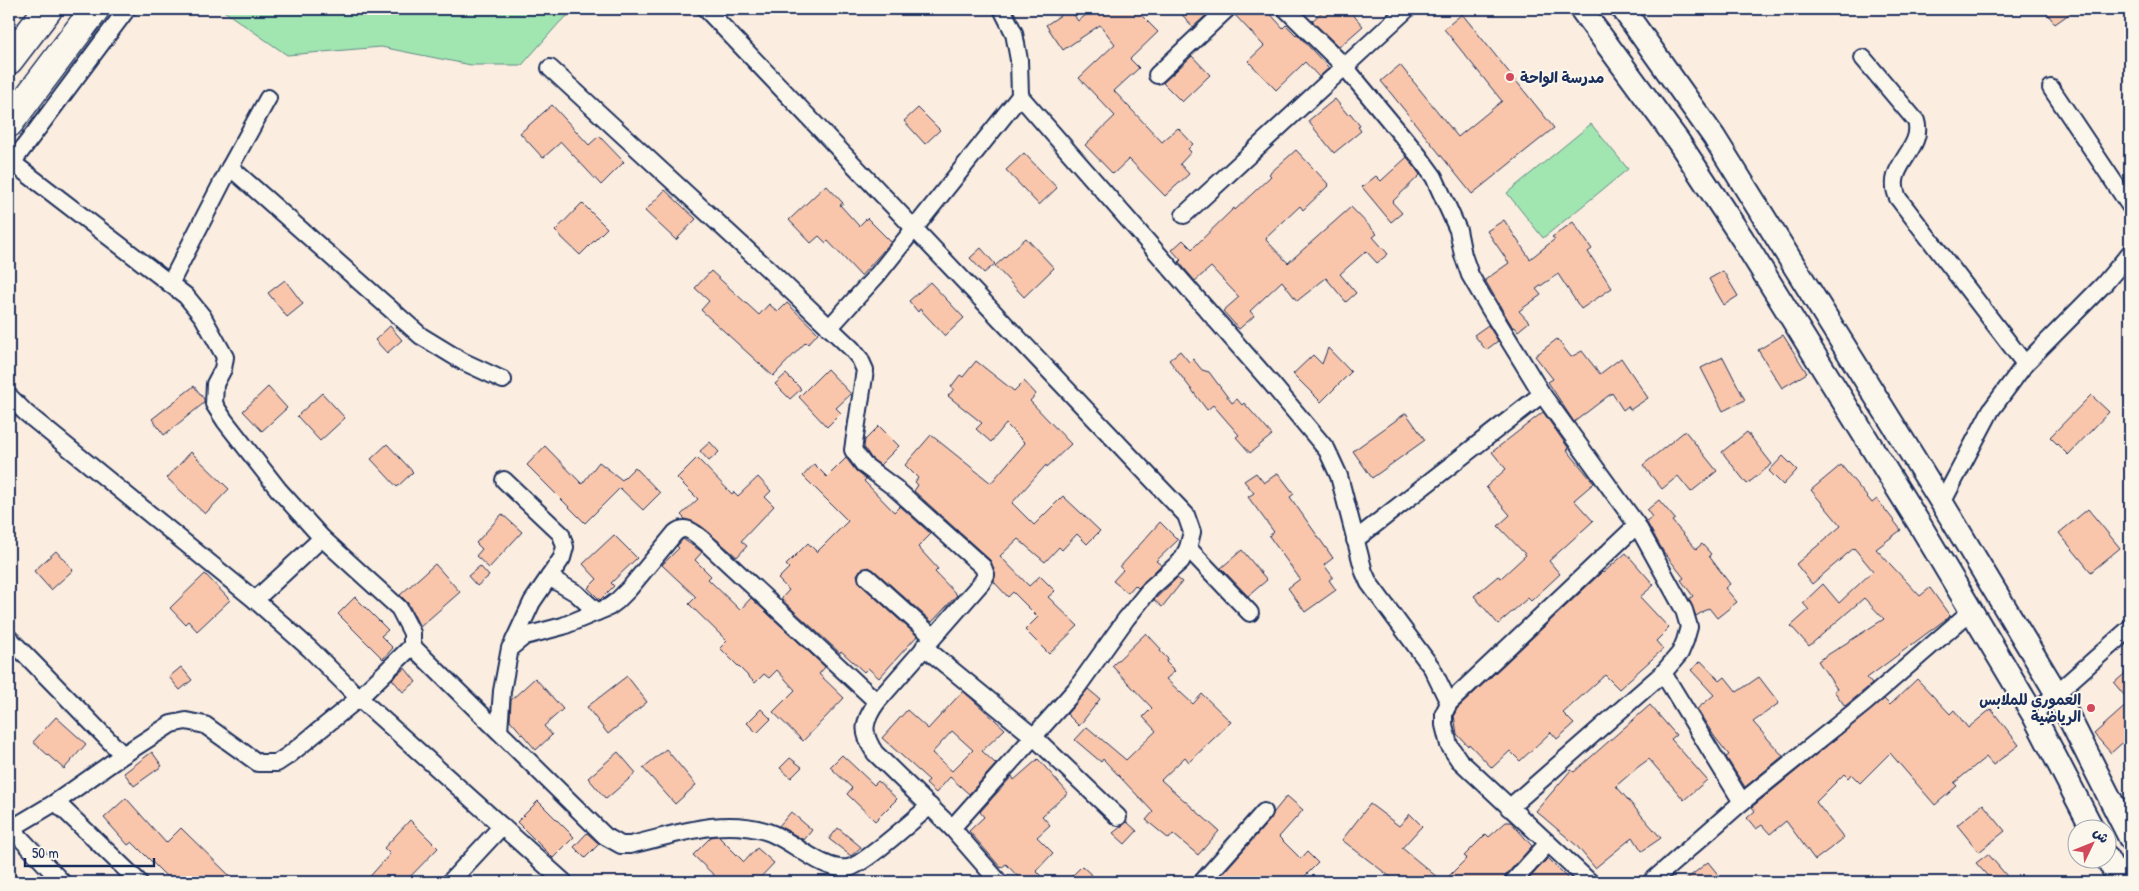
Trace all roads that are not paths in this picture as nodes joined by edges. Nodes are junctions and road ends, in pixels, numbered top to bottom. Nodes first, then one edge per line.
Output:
1 (48, 9) edge
2 (95, 9) edge
3 (127, 9) edge
4 (706, 9) edge
5 (1002, 9) edge
6 (1227, 9) edge
7 (1286, 9) edge
8 (1407, 9) edge
9 (1581, 9) edge
10 (1623, 9) edge
11 (1863, 58) dead end
12 (9, 60) edge
13 (1345, 67) junction
14 (550, 68) dead end
15 (1157, 75) dead end
16 (2051, 88) dead end
17 (1020, 96) junction
18 (268, 98) dead end
19 (9, 123) edge
20 (10, 163) edge
21 (230, 167) junction
22 (2130, 206) edge
23 (1184, 215) dead end
24 (915, 227) junction
25 (2130, 253) edge
26 (170, 284) junction
27 (829, 328) junction
28 (2025, 364) junction
29 (503, 380) dead end
30 (1542, 394) junction
31 (9, 396) edge
32 (504, 480) dead end
33 (1942, 503) junction
34 (1636, 525) junction
35 (322, 538) junction
36 (1355, 540) junction
37 (1188, 548) junction
38 (549, 577) junction
39 (867, 577) dead end
40 (255, 600) junction
41 (1971, 611) junction
42 (597, 612) junction
43 (1250, 612) dead end
44 (2130, 628) edge
45 (9, 638) edge
46 (929, 642) junction
47 (412, 646) junction
48 (510, 648) junction
49 (1663, 672) junction
50 (2057, 694) junction
51 (359, 698) junction
52 (877, 702) junction
53 (1449, 703) junction
54 (2033, 714) junction
55 (498, 731) junction
56 (1034, 737) junction
57 (123, 755) junction
58 (56, 802) junction
59 (1742, 802) junction
60 (930, 806) junction
61 (1509, 808) junction
62 (1264, 812) dead end
63 (1118, 817) dead end
64 (2087, 818) edge
65 (502, 826) junction
66 (952, 828) junction
67 (10, 829) edge
68 (2130, 838) edge
69 (1548, 843) junction
70 (2112, 868) edge
71 (62, 882) edge
72 (140, 882) edge
73 (450, 882) edge
74 (564, 882) edge
75 (999, 882) edge
76 (1202, 882) edge
77 (1513, 882) edge
78 (1590, 882) edge
79 (1651, 882) edge
80 (2120, 882) edge

1 - 12 highway
2 - 19 highway
3 - 20 street
4 - 24 street
5 - 17 street
6 - 15 street
7 - 13 street
8 - 13 street
9 - 41 main road
10 - 33 main road
11 - 28 street
13 - 23 street
13 - 30 street
14 - 27 street
16 - 22 street
17 - 24 street
17 - 36 street
18 - 21 street
20 - 26 street
21 - 26 street
21 - 29 street
24 - 27 street
24 - 37 street
25 - 28 street
26 - 35 street
27 - 46 street
28 - 33 street
30 - 34 street
30 - 36 street
31 - 40 street
32 - 38 street
33 - 50 main road
34 - 49 street
34 - 53 street
35 - 40 street
35 - 47 street
36 - 53 street
37 - 43 street
37 - 56 street
38 - 42 street
38 - 48 street
39 - 46 street
40 - 51 street
41 - 54 main road
41 - 59 street
42 - 48 street
42 - 52 street
44 - 50 street
45 - 57 street
46 - 52 street
46 - 56 street
47 - 51 street
47 - 55 street
48 - 55 street
49 - 59 street
49 - 61 street
50 - 54 street
50 - 68 main road
51 - 57 street
51 - 65 street
52 - 60 street
53 - 61 street
54 - 64 main road
55 - 60 street
56 - 63 street
56 - 66 street
57 - 58 street
58 - 67 street
58 - 72 street
59 - 79 street
60 - 66 street
61 - 69 street
62 - 76 street
65 - 73 street
65 - 74 street
66 - 75 street
67 - 71 street
69 - 77 street
69 - 78 street
70 - 80 main road

